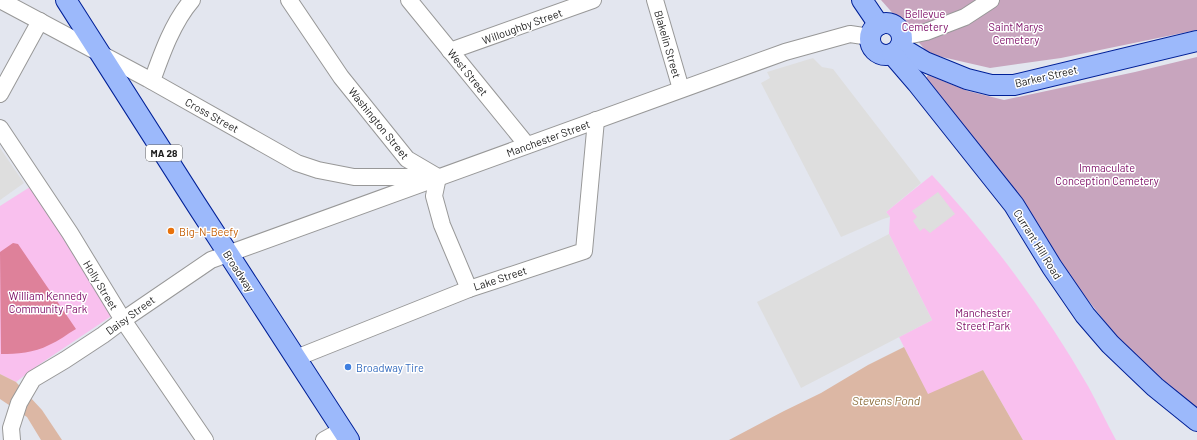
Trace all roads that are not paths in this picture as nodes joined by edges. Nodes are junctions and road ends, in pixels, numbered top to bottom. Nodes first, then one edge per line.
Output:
1 (0, 0) edge
2 (66, 0) edge
3 (192, 0) edge
4 (289, 0) edge
5 (409, 0) edge
6 (593, 0) edge
7 (655, 0) edge
8 (862, 0) edge
9 (991, 0) edge
10 (40, 21) junction
11 (874, 31) junction
12 (1197, 41) edge
13 (898, 46) junction
14 (450, 51) junction
15 (100, 53) junction
16 (152, 81) junction
17 (681, 89) junction
18 (0, 94) edge
19 (596, 120) junction
20 (0, 128) edge
21 (527, 145) junction
22 (438, 177) junction
23 (228, 253) junction
24 (469, 289) junction
25 (123, 320) junction
26 (296, 358) junction
27 (1197, 421) edge
28 (11, 434) edge
29 (346, 435) edge
30 (205, 440) edge
31 (324, 440) edge

1 - 10 street, Cross Street
2 - 15 main road, Broadway / MA 28
3 - 16 street
4 - 22 street, Washington Street
5 - 14 street, West Street
6 - 14 street, Willoughby Street
7 - 17 street, Blakelin Street
8 - 11 main road
9 - 13 street
10 - 15 street, Cross Street
10 - 18 street
11 - 13 main road
11 - 13 main road
11 - 17 street, Manchester Street
12 - 13 main road, Barker Street
13 - 27 main road, Currant Hill Road
14 - 21 street, West Street
15 - 16 street, Cross Street
15 - 23 main road, Broadway / MA 28
16 - 22 street, Cross Street
17 - 19 street, Manchester Street
19 - 21 street, Manchester Street
19 - 24 street, Lake Street
20 - 25 street, Holly Street
21 - 22 street, Manchester Street
22 - 23 street, Manchester Street
22 - 24 street
23 - 25 street, Daisy Street
23 - 26 main road, Broadway / MA 28
24 - 26 street, Lake Street
25 - 28 street, Daisy Street
25 - 30 street, Holly Street
26 - 29 main road, Broadway / MA 28
29 - 31 street

